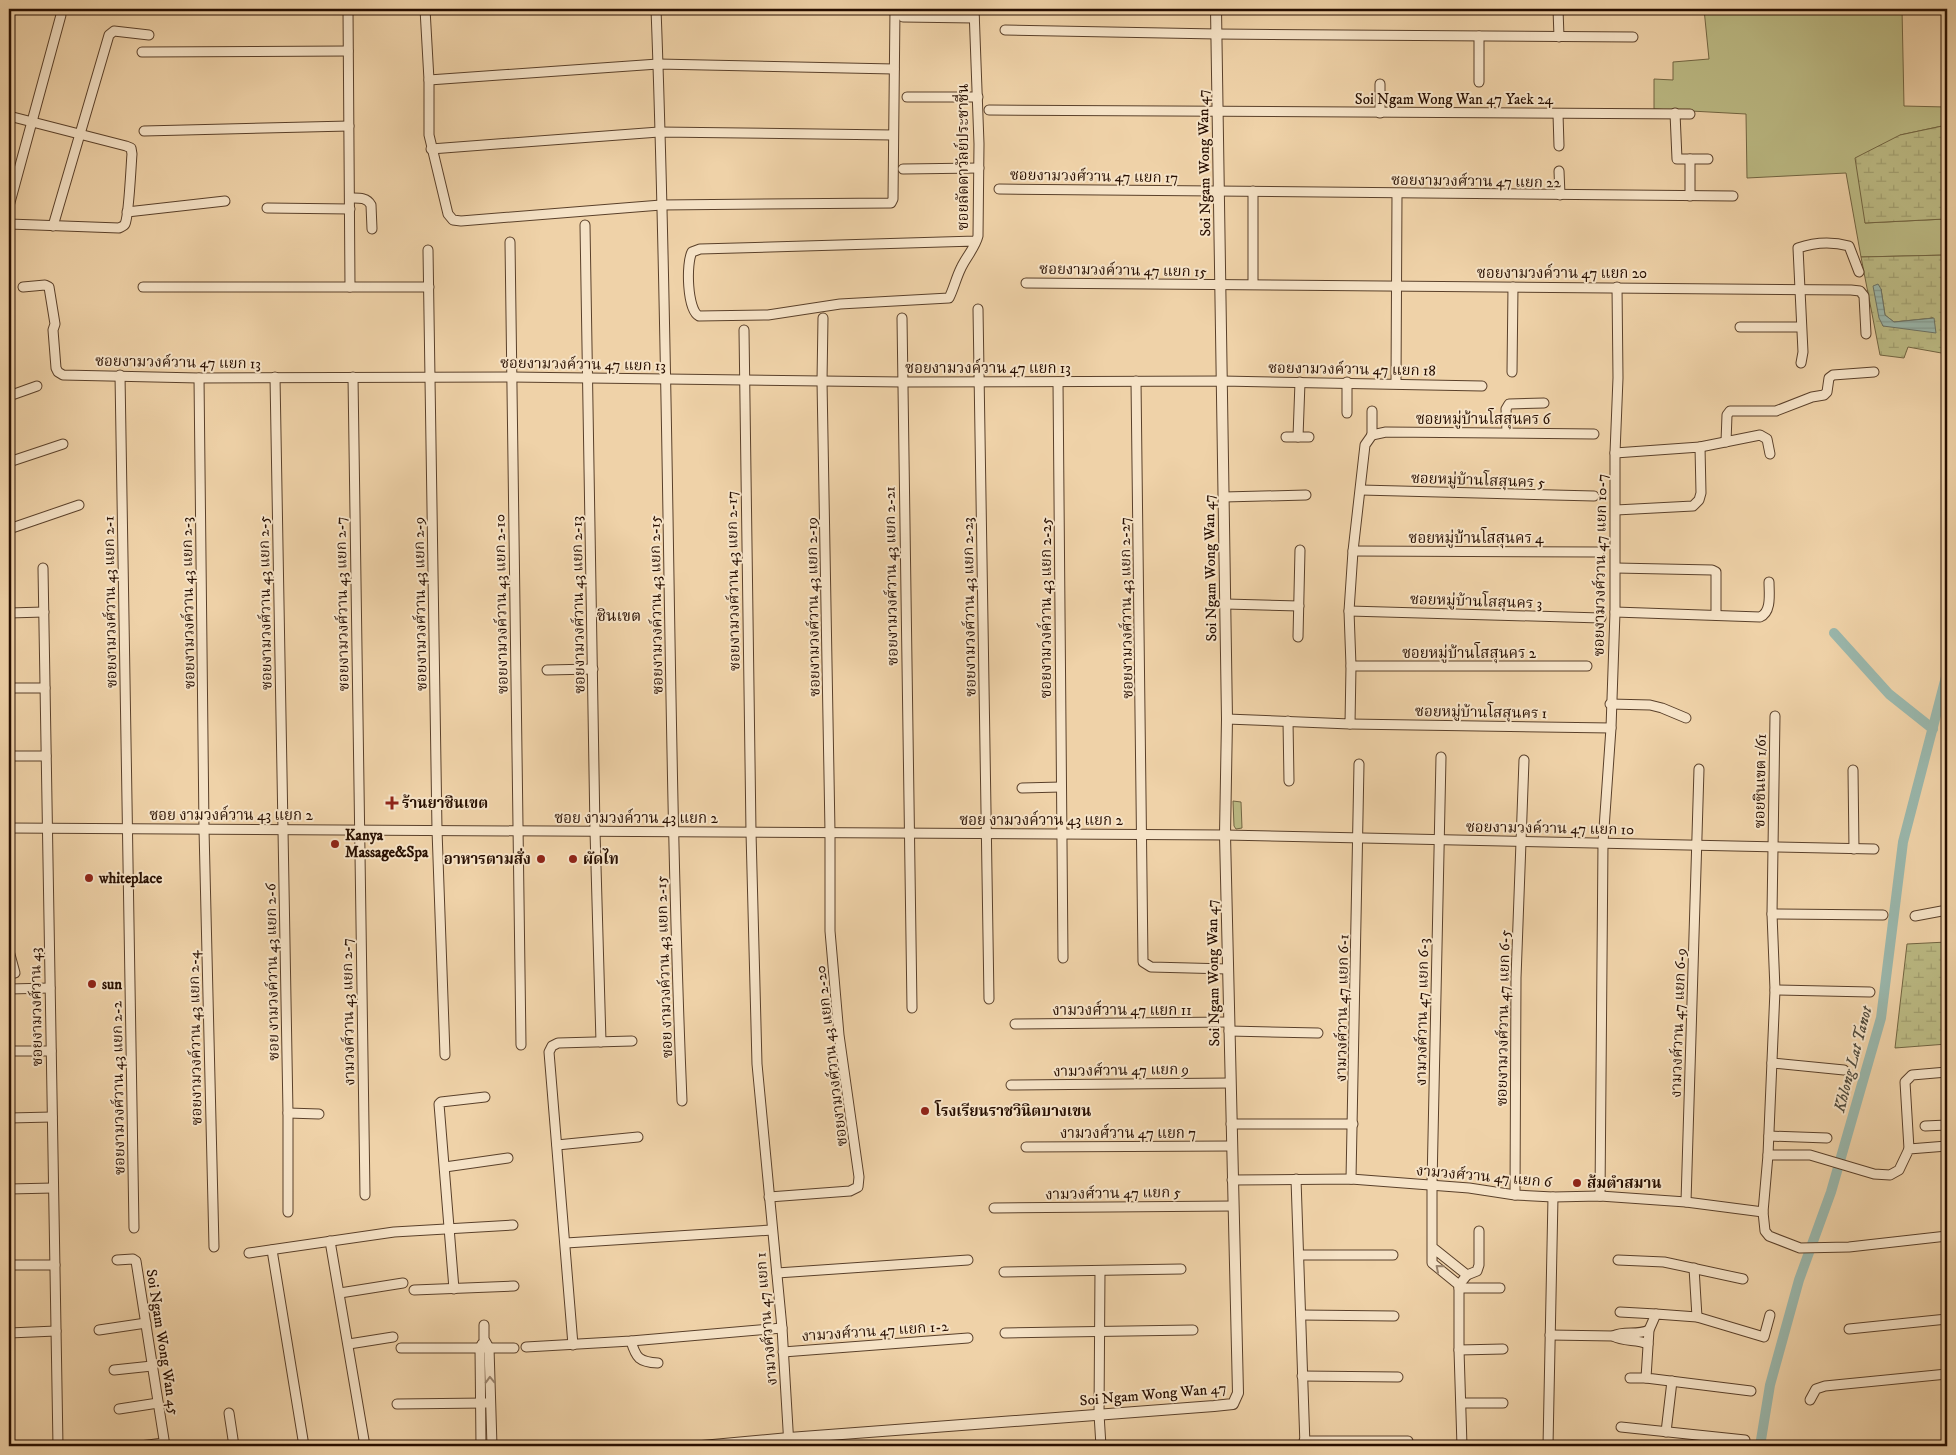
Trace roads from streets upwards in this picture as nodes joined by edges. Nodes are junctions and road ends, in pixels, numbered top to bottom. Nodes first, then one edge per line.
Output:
1 (348, 9) edge
2 (428, 9) edge
3 (656, 9) edge
4 (895, 9) edge
5 (1216, 9) edge
6 (1558, 9) edge
7 (974, 13) edge
8 (60, 15) dead end
9 (903, 17) dead end
10 (1005, 30) dead end
11 (1217, 34) junction
12 (149, 35) dead end
13 (1479, 36) junction
14 (1559, 37) junction
15 (1633, 37) dead end
16 (348, 51) junction
17 (142, 52) dead end
18 (658, 64) junction
19 (894, 69) junction
20 (429, 80) junction
21 (1478, 82) dead end
22 (1380, 84) dead end
23 (906, 97) dead end
24 (978, 97) junction
25 (989, 110) dead end
26 (1218, 112) junction
27 (1380, 113) junction
28 (1675, 113) junction
29 (1558, 114) junction
30 (1690, 114) dead end
31 (9, 116) edge
32 (31, 121) junction
33 (348, 126) junction
34 (144, 131) dead end
35 (659, 132) junction
36 (80, 135) junction
37 (893, 135) junction
38 (1558, 146) dead end
39 (431, 149) junction
40 (1690, 159) junction
41 (1708, 159) dead end
42 (979, 168) junction
43 (903, 169) dead end
44 (1559, 171) dead end
45 (999, 189) dead end
46 (1219, 191) junction
47 (1253, 191) junction
48 (1397, 194) junction
49 (1560, 195) junction
50 (1690, 196) junction
51 (1733, 196) dead end
52 (350, 198) junction
53 (225, 201) dead end
54 (661, 205) junction
55 (9, 206) edge
56 (267, 208) dead end
57 (350, 209) junction
58 (127, 212) junction
59 (9, 224) edge
60 (585, 225) dead end
61 (53, 226) junction
62 (372, 229) dead end
63 (976, 241) junction
64 (510, 242) dead end
65 (428, 250) dead end
66 (1859, 272) dead end
67 (1026, 283) dead end
68 (1220, 284) junction
69 (1253, 284) junction
70 (1396, 285) junction
71 (23, 286) dead end
72 (143, 286) dead end
73 (350, 287) junction
74 (429, 287) junction
75 (1513, 287) junction
76 (1617, 287) junction
77 (1801, 288) junction
78 (978, 309) dead end
79 (823, 318) dead end
80 (902, 318) dead end
81 (1740, 327) dead end
82 (1802, 327) junction
83 (744, 330) dead end
84 (1866, 334) dead end
85 (1800, 363) dead end
86 (1512, 372) dead end
87 (1874, 372) dead end
88 (120, 375) junction
89 (275, 377) junction
90 (353, 377) junction
91 (430, 377) junction
92 (511, 377) junction
93 (199, 378) junction
94 (588, 378) junction
95 (666, 379) junction
96 (744, 380) junction
97 (822, 381) junction
98 (979, 381) junction
99 (1136, 381) junction
100 (1222, 381) junction
101 (902, 382) junction
102 (1058, 382) junction
103 (1300, 382) junction
104 (1348, 382) junction
105 (1396, 383) junction
106 (38, 386) dead end
107 (1482, 386) dead end
108 (9, 396) edge
109 (1544, 403) dead end
110 (1372, 412) dead end
111 (1347, 413) dead end
112 (1507, 432) junction
113 (1594, 434) dead end
114 (1372, 435) junction
115 (1286, 437) dead end
116 (1298, 437) junction
117 (1309, 437) dead end
118 (1726, 442) junction
119 (63, 444) dead end
120 (1700, 447) junction
121 (1615, 453) junction
122 (1770, 454) dead end
123 (9, 462) edge
124 (1361, 490) junction
125 (1306, 495) dead end
126 (1224, 496) junction
127 (1594, 496) dead end
128 (79, 505) dead end
129 (1616, 510) junction
130 (9, 529) edge
131 (1300, 550) dead end
132 (1353, 551) junction
133 (1599, 552) dead end
134 (43, 568) dead end
135 (1616, 568) junction
136 (1769, 582) dead end
137 (1226, 604) junction
138 (1299, 606) junction
139 (1349, 611) junction
140 (9, 612) edge
141 (44, 612) junction
142 (1615, 612) junction
143 (1716, 615) junction
144 (1601, 618) dead end
145 (1298, 637) dead end
146 (1351, 666) junction
147 (1587, 666) dead end
148 (547, 670) dead end
149 (593, 670) junction
150 (9, 688) edge
151 (45, 688) junction
152 (1610, 704) junction
153 (1775, 716) dead end
154 (1686, 718) dead end
155 (1227, 719) junction
156 (1288, 721) junction
157 (1350, 724) junction
158 (1610, 728) junction
159 (9, 756) edge
160 (46, 756) junction
161 (1441, 757) dead end
162 (1524, 760) dead end
163 (1359, 764) dead end
164 (1699, 769) dead end
165 (1853, 770) dead end
166 (1289, 781) dead end
167 (1061, 787) junction
168 (1022, 788) dead end
169 (9, 828) edge
170 (47, 828) junction
171 (128, 828) junction
172 (204, 829) junction
173 (283, 829) junction
174 (358, 830) junction
175 (437, 830) junction
176 (518, 831) junction
177 (595, 831) junction
178 (673, 832) junction
179 (751, 832) junction
180 (830, 832) junction
181 (908, 833) junction
182 (986, 833) junction
183 (1062, 834) junction
184 (1142, 834) junction
185 (1225, 835) junction
186 (1359, 838) junction
187 (1440, 840) junction
188 (1520, 841) junction
189 (1603, 843) junction
190 (1696, 845) junction
191 (1773, 847) junction
192 (1854, 849) junction
193 (1874, 849) dead end
194 (1947, 910) edge
195 (1772, 914) junction
196 (1883, 915) dead end
197 (1915, 916) dead end
198 (9, 952) edge
199 (1063, 958) dead end
200 (1228, 969) junction
201 (16, 973) dead end
202 (50, 988) junction
203 (9, 989) edge
204 (1775, 990) junction
205 (1870, 992) dead end
206 (989, 999) dead end
207 (912, 1008) dead end
208 (1015, 1024) dead end
209 (1229, 1027) junction
210 (1318, 1033) dead end
211 (601, 1042) junction
212 (632, 1042) dead end
213 (522, 1045) dead end
214 (51, 1051) junction
215 (9, 1052) edge
216 (445, 1055) dead end
217 (1772, 1063) junction
218 (1844, 1070) dead end
219 (1947, 1072) edge
220 (1230, 1082) junction
221 (1012, 1085) dead end
222 (485, 1097) dead end
223 (682, 1101) dead end
224 (288, 1114) junction
225 (319, 1114) dead end
226 (52, 1117) junction
227 (9, 1118) edge
228 (1231, 1124) junction
229 (1353, 1124) junction
230 (1947, 1124) edge
231 (1925, 1126) dead end
232 (1769, 1136) junction
233 (638, 1137) dead end
234 (1827, 1138) dead end
235 (557, 1145) junction
236 (1231, 1146) junction
237 (1947, 1146) edge
238 (1026, 1148) dead end
239 (1909, 1149) junction
240 (1768, 1155) junction
241 (508, 1158) dead end
242 (445, 1167) junction
243 (1296, 1179) junction
244 (1351, 1179) junction
245 (1232, 1180) junction
246 (1432, 1185) junction
247 (53, 1188) junction
248 (9, 1189) edge
249 (365, 1195) dead end
250 (1515, 1195) junction
251 (1600, 1196) junction
252 (769, 1197) junction
253 (1553, 1197) junction
254 (1686, 1202) junction
255 (1233, 1206) junction
256 (994, 1208) dead end
257 (288, 1212) dead end
258 (1762, 1212) junction
259 (513, 1225) dead end
260 (134, 1228) dead end
261 (450, 1228) junction
262 (772, 1230) junction
263 (1479, 1231) dead end
264 (1947, 1236) edge
265 (330, 1241) junction
266 (566, 1243) junction
267 (214, 1247) dead end
268 (1432, 1247) junction
269 (272, 1250) junction
270 (249, 1253) dead end
271 (1299, 1254) junction
272 (1393, 1255) dead end
273 (117, 1260) dead end
274 (968, 1260) dead end
275 (1618, 1260) dead end
276 (55, 1265) junction
277 (9, 1266) edge
278 (1694, 1268) junction
279 (1181, 1269) dead end
280 (1100, 1270) junction
281 (1004, 1272) dead end
282 (777, 1273) junction
283 (1466, 1275) junction
284 (1742, 1279) dead end
285 (403, 1283) dead end
286 (514, 1286) dead end
287 (1459, 1286) junction
288 (1500, 1288) dead end
289 (454, 1289) junction
290 (414, 1290) dead end
291 (340, 1293) junction
292 (1620, 1312) dead end
293 (1656, 1314) junction
294 (1300, 1315) junction
295 (1770, 1315) dead end
296 (1394, 1316) dead end
297 (1697, 1317) junction
298 (1947, 1319) edge
299 (146, 1323) junction
300 (484, 1324) dead end
301 (782, 1328) junction
302 (1849, 1329) dead end
303 (99, 1330) dead end
304 (1193, 1330) dead end
305 (1649, 1330) junction
306 (56, 1331) junction
307 (1100, 1331) junction
308 (9, 1333) edge
309 (1006, 1333) dead end
310 (1550, 1335) junction
311 (1613, 1336) junction
312 (393, 1338) dead end
313 (968, 1338) dead end
314 (631, 1341) junction
315 (349, 1344) junction
316 (1648, 1344) junction
317 (573, 1345) junction
318 (526, 1346) dead end
319 (401, 1348) dead end
320 (485, 1348) junction
321 (514, 1348) dead end
322 (1503, 1349) dead end
323 (1459, 1350) junction
324 (784, 1352) junction
325 (658, 1363) dead end
326 (152, 1366) junction
327 (114, 1370) dead end
328 (1947, 1374) edge
329 (1302, 1376) junction
330 (1398, 1377) dead end
331 (1630, 1378) dead end
332 (1646, 1378) junction
333 (1672, 1381) junction
334 (1751, 1391) dead end
335 (1810, 1400) dead end
336 (158, 1403) junction
337 (481, 1403) junction
338 (491, 1403) junction
339 (1462, 1403) junction
340 (1503, 1403) dead end
341 (397, 1404) dead end
342 (119, 1409) dead end
343 (229, 1413) dead end
344 (1099, 1414) junction
345 (1621, 1427) dead end
346 (1666, 1432) junction
347 (1745, 1440) dead end
348 (1408, 1441) dead end
349 (789, 1442) edge
350 (1304, 1444) edge
351 (165, 1445) edge
352 (58, 1446) edge
353 (140, 1446) edge
354 (234, 1446) edge
355 (304, 1446) edge
356 (365, 1446) edge
357 (482, 1446) edge
358 (492, 1446) edge
359 (702, 1446) edge
360 (1100, 1446) edge
361 (1462, 1446) edge
362 (1548, 1446) edge

1 - 16 street
2 - 20 street
3 - 18 street, ซอยงามวงค์วาน 43 แยก 2-15
4 - 19 street
5 - 11 street, Soi Ngam Wong Wan 47
6 - 14 street
7 - 9 street
7 - 24 street, ซอยลัดดาวัลย์ประชาชื่น
8 - 32 street
10 - 11 street
11 - 13 street
11 - 26 street, Soi Ngam Wong Wan 47
12 - 36 street
13 - 14 street
13 - 21 street
14 - 15 street
16 - 17 street
16 - 33 street
18 - 19 street
18 - 20 street
18 - 35 street, ซอยงามวงค์วาน 43 แยก 2-15
19 - 37 street
20 - 39 street
22 - 27 street
23 - 24 street
24 - 42 street, ซอยลัดดาวัลย์ประชาชื่น
25 - 26 street, Soi Ngam Wong Wan 47 Yaek 24
26 - 27 street, Soi Ngam Wong Wan 47 Yaek 24
26 - 46 street, Soi Ngam Wong Wan 47
27 - 29 street, Soi Ngam Wong Wan 47 Yaek 24
28 - 29 street, Soi Ngam Wong Wan 47 Yaek 24
28 - 30 street, Soi Ngam Wong Wan 47 Yaek 24
28 - 40 street
29 - 38 street
31 - 32 street
32 - 36 street
32 - 55 street
33 - 34 street
33 - 52 street
35 - 37 street
35 - 39 street
35 - 54 street, ซอยงามวงค์วาน 43 แยก 2-15
36 - 58 street
36 - 61 street
37 - 54 street
39 - 54 street
40 - 41 street
40 - 50 street
42 - 43 street
42 - 63 street, ซอยลัดดาวัลย์ประชาชื่น
44 - 49 street
45 - 46 street, ซอยงามวงศ์วาน 47 แยก 17
46 - 47 street, ซอยงามวงศ์วาน 47 แยก 22
46 - 68 street, Soi Ngam Wong Wan 47
47 - 48 street, ซอยงามวงศ์วาน 47 แยก 22
47 - 69 street
48 - 49 street, ซอยงามวงศ์วาน 47 แยก 22
48 - 70 street
49 - 50 street, ซอยงามวงศ์วาน 47 แยก 22
50 - 51 street, ซอยงามวงศ์วาน 47 แยก 22
52 - 57 street
52 - 62 street
53 - 58 street
54 - 95 street, ซอยงามวงค์วาน 43 แยก 2-15
56 - 57 street
57 - 73 street
58 - 61 street
59 - 61 street
60 - 94 street, ซอยงามวงศ์วาน 43 แยก 2-13
63 - 63 street, ซอยลัดดาวัลย์ประชาชื่น
64 - 92 street, ซอยงามวงค์วาน 43 แยก 2-10
65 - 74 street, ซอยงามวงศ์วาน 43 แยก 2-9
66 - 77 street
67 - 68 street, ซอยงามวงค์วาน 47 แยก 15
68 - 69 street, ซอยงามวงค์วาน 47 แยก 20
68 - 100 street, Soi Ngam Wong Wan 47
69 - 70 street, ซอยงามวงค์วาน 47 แยก 20
70 - 75 street, ซอยงามวงค์วาน 47 แยก 20
70 - 105 street
71 - 88 street, ซอยงามวงค์วาน 47 แยก 13
72 - 73 street
73 - 74 street
74 - 91 street, ซอยงามวงศ์วาน 43 แยก 2-9
75 - 76 street, ซอยงามวงค์วาน 47 แยก 20
75 - 86 street
76 - 77 street, ซอยงามวงค์วาน 47 แยก 20
76 - 121 street, ซอยงามวงศ์วาน 47 แยก 10-7
77 - 82 street
77 - 84 street, ซอยงามวงค์วาน 47 แยก 20
78 - 98 street, ซอยงามวงศ์วาน 43 แยก 2-23
79 - 97 street, ซอยงามวงศ์วาน 43 แยก 2-19
80 - 101 street, ซอยงามวงศ์วาน 43 แยก 2-21
81 - 82 street
82 - 85 street
83 - 96 street, ซอยงามวงศ์วาน 43 แยก 2-17
87 - 118 street
88 - 93 street, ซอยงามวงค์วาน 47 แยก 13
88 - 171 street, ซอยงามวงศ์วาน 43 แยก 2-1
89 - 90 street, ซอยงามวงค์วาน 47 แยก 13
89 - 93 street, ซอยงามวงค์วาน 47 แยก 13
89 - 173 street, ซอยงามวงศ์วาน 43 แยก 2-5
90 - 91 street, ซอยงามวงค์วาน 47 แยก 13
90 - 174 street, ซอยงามวงศ์วาน 43 แยก 2-7
91 - 92 street, ซอยงามวงค์วาน 47 แยก 13
91 - 175 street, ซอยงามวงศ์วาน 43 แยก 2-9
92 - 94 street, ซอยงามวงค์วาน 47 แยก 13
92 - 176 street, ซอยงามวงค์วาน 43 แยก 2-10
93 - 172 street, ซอยงามวงค์วาน 43 แยก 2-3
94 - 95 street, ซอยงามวงค์วาน 47 แยก 13
94 - 149 street, ซอยงามวงศ์วาน 43 แยก 2-13
95 - 96 street, ซอยงามวงค์วาน 47 แยก 13
95 - 178 street, ซอยงามวงค์วาน 43 แยก 2-15
96 - 97 street, ซอยงามวงค์วาน 47 แยก 13
96 - 179 street, ซอยงามวงศ์วาน 43 แยก 2-17
97 - 101 street, ซอยงามวงค์วาน 47 แยก 13
97 - 180 street, ซอยงามวงศ์วาน 43 แยก 2-19
98 - 101 street, ซอยงามวงค์วาน 47 แยก 13
98 - 102 street, ซอยงามวงค์วาน 47 แยก 13
98 - 182 street, ซอยงามวงศ์วาน 43 แยก 2-23
99 - 100 street, ซอยงามวงค์วาน 47 แยก 13
99 - 102 street, ซอยงามวงค์วาน 47 แยก 13
99 - 184 street, ซอยงามวงศ์วาน 43 แยก 2-27
100 - 103 street, ซอยงามวงค์วาน 47 แยก 18
100 - 126 street, Soi Ngam Wong Wan 47
101 - 181 street, ซอยงามวงศ์วาน 43 แยก 2-21
102 - 167 street, ซอยงามวงค์วาน 43 แยก 2-25
103 - 104 street, ซอยงามวงค์วาน 47 แยก 18
103 - 116 street
104 - 105 street, ซอยงามวงค์วาน 47 แยก 18
104 - 111 street
105 - 107 street, ซอยงามวงค์วาน 47 แยก 18
106 - 108 street
109 - 112 street
110 - 114 street
112 - 113 street, ซอยหมู่บ้านโสสุนคร 6
112 - 114 street, ซอยหมู่บ้านโสสุนคร 6
114 - 124 street
115 - 116 street
116 - 117 street
118 - 120 street
118 - 122 street
119 - 123 street
120 - 121 street
120 - 129 street
121 - 129 street, ซอยงามวงศ์วาน 47 แยก 10-7
124 - 127 street, ซอยหมู่บ้านโสสุนคร 5
124 - 132 street
125 - 126 street
126 - 137 street, Soi Ngam Wong Wan 47
128 - 130 street
129 - 135 street, ซอยงามวงศ์วาน 47 แยก 10-7
131 - 138 street
132 - 133 street, ซอยหมู่บ้านโสสุนคร 4
132 - 139 street
134 - 141 street, ซอยงามวงศ์วาน 43
135 - 142 street, ซอยงามวงศ์วาน 47 แยก 10-7
135 - 143 street
136 - 143 street
137 - 138 street
137 - 155 street, Soi Ngam Wong Wan 47
138 - 145 street
139 - 144 street, ซอยหมู่บ้านโสสุนคร 3
139 - 146 street
140 - 141 street
141 - 151 street, ซอยงามวงศ์วาน 43
142 - 143 street
142 - 152 street, ซอยงามวงศ์วาน 47 แยก 10-7
146 - 147 street, ซอยหมู่บ้านโสสุนคร 2
146 - 157 street
148 - 149 street
149 - 177 street, ซอยงามวงศ์วาน 43 แยก 2-13
150 - 151 street
151 - 160 street, ซอยงามวงศ์วาน 43
152 - 154 street
152 - 158 street, ซอยงามวงศ์วาน 47 แยก 10-7
153 - 191 street, ซอยชินเขต 1/61
155 - 156 street, ซอยหมู่บ้านโสสุนคร 1
155 - 185 street, Soi Ngam Wong Wan 47
156 - 157 street, ซอยหมู่บ้านโสสุนคร 1
156 - 166 street
157 - 158 street, ซอยหมู่บ้านโสสุนคร 1
158 - 189 street, ซอยงามวงศ์วาน 47 แยก 10-7
159 - 160 street
160 - 170 street, ซอยงามวงศ์วาน 43
161 - 187 street, งามวงศ์วาน 47 แยก 6-3
162 - 188 street, ซอยงามวงศ์วาน 47 แยก 6-5
163 - 186 street, งามวงศ์วาน 47 แยก 6-1
164 - 190 street, งามวงศ์วาน 47 แยก 6-9
165 - 192 street
167 - 168 street
167 - 183 street, ซอยงามวงค์วาน 43 แยก 2-25
169 - 170 street, ซอย งามวงค์วาน 43 แยก 2
170 - 171 street, ซอย งามวงค์วาน 43 แยก 2
170 - 202 street, ซอยงามวงศ์วาน 43
171 - 172 street, ซอย งามวงค์วาน 43 แยก 2
171 - 260 street, ซอยงามวงศ์วาน 43 แยก 2-2
172 - 173 street, ซอย งามวงค์วาน 43 แยก 2
172 - 267 street, ซอยงามวงค์วาน 43 แยก 2-4
173 - 174 street, ซอย งามวงค์วาน 43 แยก 2
173 - 224 street, ซอย งามวงค์วาน 43 แยก 2-6
174 - 175 street, ซอย งามวงค์วาน 43 แยก 2
174 - 249 street, งามวงศ์วาน 43 แยก 2-7
175 - 176 street, ซอย งามวงค์วาน 43 แยก 2
175 - 216 street, ซอยงามวงศ์วาน 43 แยก 2-9
176 - 177 street, ซอย งามวงค์วาน 43 แยก 2
176 - 213 street, ซอยงามวงค์วาน 43 แยก 2-10
177 - 178 street, ซอย งามวงค์วาน 43 แยก 2
177 - 211 street, ซอยงามวงศ์วาน 43 แยก 2-13
178 - 179 street, ซอย งามวงค์วาน 43 แยก 2
178 - 223 street, ซอย งามวงค์วาน 43 แยก 2-15
179 - 180 street, ซอย งามวงค์วาน 43 แยก 2
179 - 252 street, ซอยงามวงศ์วาน 43 แยก 2-17
180 - 181 street, ซอย งามวงค์วาน 43 แยก 2
180 - 252 street, ซอยงามวงศ์วาน 43 แยก 2-20
181 - 182 street, ซอย งามวงค์วาน 43 แยก 2
181 - 207 street, ซอยงามวงศ์วาน 43 แยก 2-21
182 - 183 street, ซอย งามวงค์วาน 43 แยก 2
182 - 206 street, ซอยงามวงศ์วาน 43 แยก 2-23
183 - 184 street, ซอย งามวงค์วาน 43 แยก 2
183 - 199 street, ซอยงามวงค์วาน 43 แยก 2-25
184 - 185 street, ซอย งามวงค์วาน 43 แยก 2
184 - 200 street, ซอยงามวงศ์วาน 43 แยก 2-27
185 - 186 street, ซอยงามวงค์วาน 47 แยก 10
185 - 200 street, Soi Ngam Wong Wan 47
186 - 187 street, ซอยงามวงค์วาน 47 แยก 10
186 - 229 street, งามวงศ์วาน 47 แยก 6-1
187 - 188 street, ซอยงามวงค์วาน 47 แยก 10
187 - 246 street, งามวงศ์วาน 47 แยก 6-3
188 - 189 street, ซอยงามวงค์วาน 47 แยก 10
188 - 250 street, ซอยงามวงศ์วาน 47 แยก 6-5
189 - 190 street, ซอยงามวงค์วาน 47 แยก 10
189 - 251 street, ซอยงามวงศ์วาน 47 แยก 10-7
190 - 191 street, ซอยงามวงค์วาน 47 แยก 10
190 - 254 street, งามวงศ์วาน 47 แยก 6-9
191 - 192 street, ซอยงามวงค์วาน 47 แยก 10
191 - 195 street, ซอยชินเขต 1/61
192 - 193 street, ซอยงามวงค์วาน 47 แยก 10
194 - 197 street
195 - 196 street
195 - 204 street, ซอยชินเขต 1/61
198 - 201 street
200 - 209 street, Soi Ngam Wong Wan 47
202 - 203 street
202 - 214 street, ซอยงามวงศ์วาน 43
204 - 205 street
204 - 217 street, ซอยชินเขต 1/61
208 - 209 street, งามวงศ์วาน 47 แยก 11
209 - 210 street, งามวงศ์วาน 47 แยก 11
209 - 220 street, Soi Ngam Wong Wan 47
211 - 212 street
211 - 235 street
214 - 215 street
214 - 226 street, ซอยงามวงศ์วาน 43
217 - 218 street
217 - 232 street, ซอยชินเขต 1/61
219 - 239 street
220 - 221 street, งามวงศ์วาน 47 แยก 9
220 - 228 street, Soi Ngam Wong Wan 47
222 - 242 street
224 - 225 street
224 - 257 street, ซอย งามวงค์วาน 43 แยก 2-6
226 - 227 street
226 - 247 street, ซอยงามวงศ์วาน 43
228 - 229 street
228 - 236 street, Soi Ngam Wong Wan 47
229 - 244 street, งามวงศ์วาน 47 แยก 6-1
230 - 231 street
232 - 234 street
232 - 240 street, ซอยชินเขต 1/61
233 - 235 street
235 - 266 street
236 - 238 street, งามวงศ์วาน 47 แยก 7
236 - 245 street, Soi Ngam Wong Wan 47
237 - 239 street
239 - 240 street
240 - 258 street, ซอยชินเขต 1/61
241 - 242 street
242 - 261 street
243 - 244 street, งามวงศ์วาน 47 แยก 6
243 - 245 street, งามวงศ์วาน 47 แยก 6
243 - 271 street
244 - 246 street, งามวงศ์วาน 47 แยก 6
245 - 255 street, Soi Ngam Wong Wan 47
246 - 250 street, งามวงศ์วาน 47 แยก 6
246 - 268 street, งามวงศ์วาน 47 แยก 6-3
247 - 248 street
247 - 276 street, ซอยงามวงศ์วาน 43
250 - 253 street, งามวงศ์วาน 47 แยก 6
251 - 253 street, งามวงศ์วาน 47 แยก 6
251 - 254 street, งามวงศ์วาน 47 แยก 6
252 - 262 street, งามวงศ์วาน 47 แยก 1
253 - 310 street
254 - 258 street, งามวงศ์วาน 47 แยก 6
255 - 256 street, งามวงศ์วาน 47 แยก 5
255 - 344 street, Soi Ngam Wong Wan 47
258 - 264 street
259 - 261 street
261 - 265 street
261 - 289 street
262 - 266 street
262 - 282 street, งามวงศ์วาน 47 แยก 1
263 - 283 street
265 - 269 street
265 - 291 street
266 - 317 street
268 - 283 street
287 -> 268 street, งามวงศ์วาน 47 แยก 6-3
269 - 270 street
269 - 355 street
271 - 272 street
271 - 294 street
273 - 299 street, Soi Ngam Wong Wan 45
274 - 282 street
275 - 278 street
276 - 277 street
276 - 306 street, ซอยงามวงศ์วาน 43
278 - 284 street
278 - 297 street
279 - 280 street
280 - 281 street
280 - 307 street
282 - 301 street, งามวงศ์วาน 47 แยก 1
283 - 287 street
285 - 291 street
286 - 289 street
287 - 288 street
287 - 323 street
289 - 290 street
291 - 315 street
292 - 293 street
293 - 297 street
293 - 305 street
294 - 296 street
294 - 329 street
295 - 297 street
298 - 302 street
299 - 303 street
299 - 326 street, Soi Ngam Wong Wan 45
300 - 320 street
301 - 314 street
301 - 324 street, งามวงศ์วาน 47 แยก 1
304 - 307 street
305 - 311 street
305 - 316 street
306 - 308 street
306 - 352 street, ซอยงามวงศ์วาน 43
307 - 309 street
307 - 344 street
310 - 311 street
310 - 362 street
311 - 316 street
312 - 315 street
313 - 324 street, งามวงศ์วาน 47 แยก 1-2
314 - 317 street
314 - 325 street
315 - 356 street
316 - 332 street
317 - 318 street
319 - 320 street
320 - 321 street
320 - 337 street
338 -> 320 street
322 - 323 street
323 - 339 street
324 - 349 street, งามวงศ์วาน 47 แยก 1
326 - 327 street
326 - 336 street, Soi Ngam Wong Wan 45
328 - 335 street
329 - 330 street
329 - 350 street
331 - 332 street
332 - 333 street
333 - 334 street
333 - 346 street
336 - 342 street
336 - 351 street, Soi Ngam Wong Wan 45
337 - 338 street
337 - 341 street
337 - 357 street
338 - 358 street
339 - 340 street
339 - 361 street
343 - 354 street
344 - 349 street, Soi Ngam Wong Wan 47
344 - 360 street
345 - 346 street
346 - 347 street
348 - 350 street
349 - 359 street, Soi Ngam Wong Wan 47
351 - 353 street

